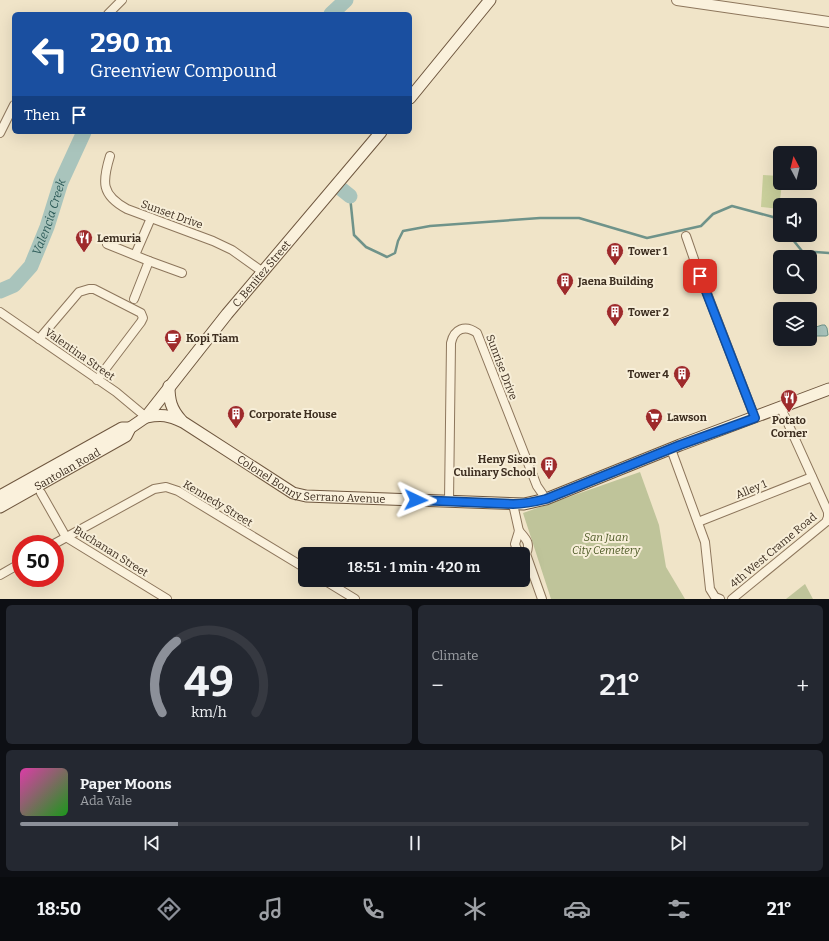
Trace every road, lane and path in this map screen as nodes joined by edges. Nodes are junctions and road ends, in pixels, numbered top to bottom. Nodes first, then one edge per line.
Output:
1 (122, 0) edge
2 (490, 0) edge
3 (677, 0) edge
4 (110, 12) edge
5 (829, 22) edge
6 (412, 96) edge
7 (12, 109) edge
8 (0, 133) edge
9 (379, 134) edge
10 (110, 156) dead end
11 (151, 218) junction
12 (686, 236) dead end
13 (107, 244) dead end
14 (135, 255) junction
15 (149, 261) junction
16 (263, 272) junction
17 (182, 273) dead end
18 (134, 299) dead end
19 (0, 312) edge
20 (39, 339) junction
21 (97, 380) junction
22 (169, 386) junction
23 (829, 389) edge
24 (781, 408) junction
25 (146, 417) junction
26 (755, 418) junction
27 (183, 422) junction
28 (130, 428) junction
29 (671, 449) junction
30 (812, 477) junction
31 (41, 493) dead end
32 (0, 496) edge
33 (546, 499) junction
34 (449, 501) junction
35 (513, 504) junction
36 (0, 507) edge
37 (698, 522) junction
38 (66, 537) junction
39 (529, 547) edge
40 (298, 562) edge
41 (12, 568) edge
42 (530, 569) edge
43 (0, 574) edge
44 (335, 587) edge
45 (167, 599) edge
46 (355, 599) edge
47 (542, 599) edge
48 (720, 599) edge
49 (732, 599) edge

1 - 4 street
2 - 6 main road
3 - 5 street
7 - 8 street
9 - 16 main road, C. Benitez Street
10 - 11 street, Sunset Drive
11 - 14 street
11 - 16 street, Sunset Drive
12 - 26 street
13 - 14 street
14 - 15 street
15 - 17 street
15 - 18 street
16 - 22 main road, C. Benitez Street
19 - 20 street, Valentina Street
20 - 21 street, Valentina Street
20 - 21 street
21 - 25 street, Valentina Street
22 - 25 main road, C. Benitez Street
22 - 27 main road
23 - 24 main road, Colonel Bonny Serrano Avenue
24 - 26 main road, Colonel Bonny Serrano Avenue
24 - 30 street, 4th West Crame Road
25 - 27 main road, Colonel Bonny Serrano Avenue
25 - 28 main road, Santolan Road
26 - 29 main road, Colonel Bonny Serrano Avenue
27 - 34 main road, Colonel Bonny Serrano Avenue
28 - 32 main road, Santolan Road
28 - 36 main road, Santolan Road
29 - 33 main road, Colonel Bonny Serrano Avenue
29 - 37 street
30 - 37 street, Alley 1
30 - 49 street, 4th West Crame Road
31 - 38 street, Buchanan Street
33 - 34 street, Sunrise Drive
33 - 35 main road, Colonel Bonny Serrano Avenue
34 - 35 main road, Colonel Bonny Serrano Avenue
35 - 39 street
37 - 48 street
38 - 40 street, Kennedy Street
38 - 45 street, Buchanan Street
41 - 43 street
42 - 47 street
44 - 46 street

